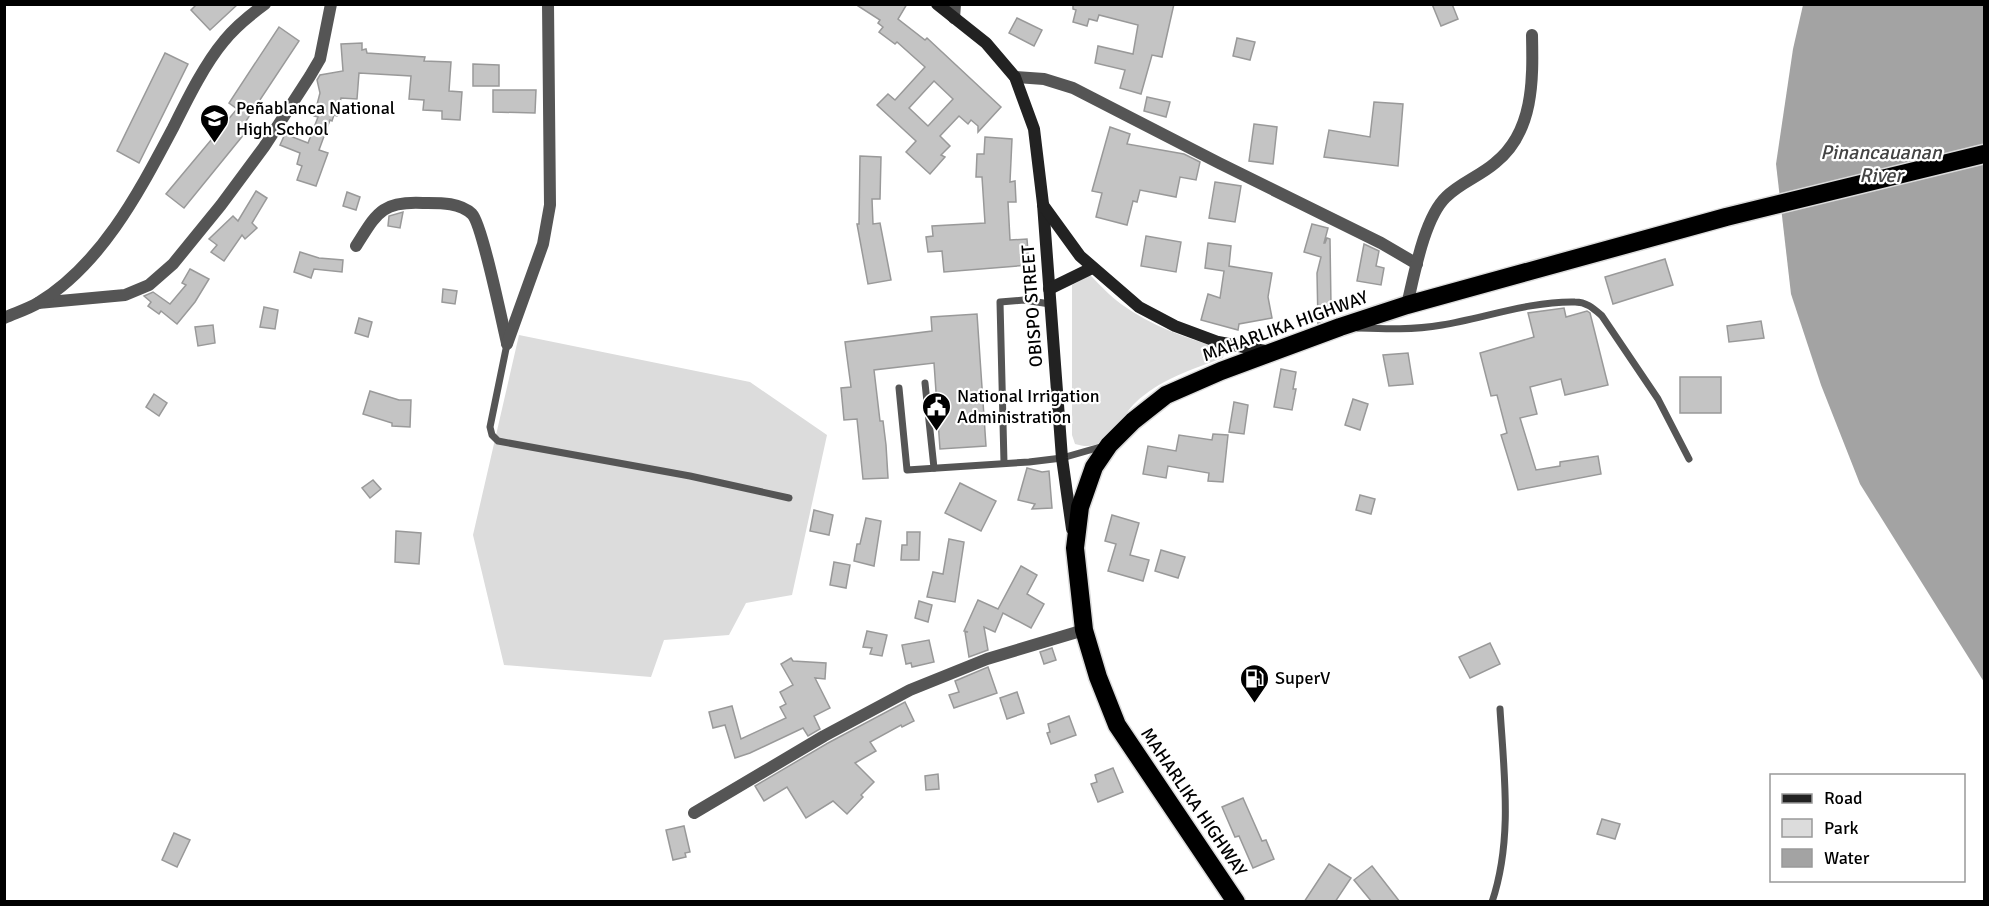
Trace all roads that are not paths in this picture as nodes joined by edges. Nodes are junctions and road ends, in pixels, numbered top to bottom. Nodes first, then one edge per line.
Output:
1 (265, 4) edge
2 (331, 4) edge
3 (548, 4) edge
4 (937, 4) edge
5 (955, 4) edge
6 (954, 18) junction
7 (1532, 35) dead end
8 (1015, 77) junction
9 (1984, 154) edge
10 (1043, 204) junction
11 (356, 246) dead end
12 (1417, 264) junction
13 (1092, 268) junction
14 (1049, 289) junction
15 (38, 303) junction
16 (1050, 304) junction
17 (1407, 305) junction
18 (4, 318) edge
19 (1340, 327) junction
20 (507, 344) junction
21 (1273, 352) junction
22 (925, 383) dead end
23 (899, 388) dead end
24 (1109, 445) junction
25 (1062, 458) junction
26 (1689, 459) dead end
27 (1004, 463) junction
28 (934, 468) junction
29 (789, 498) dead end
30 (1075, 548) junction
31 (1084, 630) junction
32 (1500, 709) dead end
33 (694, 813) dead end
34 (1236, 902) edge
35 (1492, 902) edge

1 - 15 street
2 - 15 street
3 - 20 street
4 - 6 street, OBISPO STREET
5 - 6 street
6 - 8 street, OBISPO STREET
7 - 12 street
8 - 10 street, OBISPO STREET
8 - 12 street
9 - 17 highway, MAHARLIKA HIGHWAY
10 - 13 street, OBISPO STREET
10 - 14 street, OBISPO STREET
11 - 20 street
12 - 17 street
13 - 14 street
13 - 21 street, OBISPO STREET
14 - 16 street, OBISPO STREET
15 - 18 street
16 - 25 street, OBISPO STREET
16 - 27 lane
17 - 19 highway, MAHARLIKA HIGHWAY
19 - 21 highway, MAHARLIKA HIGHWAY
19 - 26 lane
20 - 29 lane
21 - 24 highway, MAHARLIKA HIGHWAY
22 - 28 lane
23 - 28 lane
24 - 25 lane
24 - 30 highway, MAHARLIKA HIGHWAY
25 - 27 lane
25 - 30 street, OBISPO STREET
27 - 28 lane
30 - 31 highway, MAHARLIKA HIGHWAY
31 - 33 street
31 - 34 highway, MAHARLIKA HIGHWAY
32 - 35 lane

